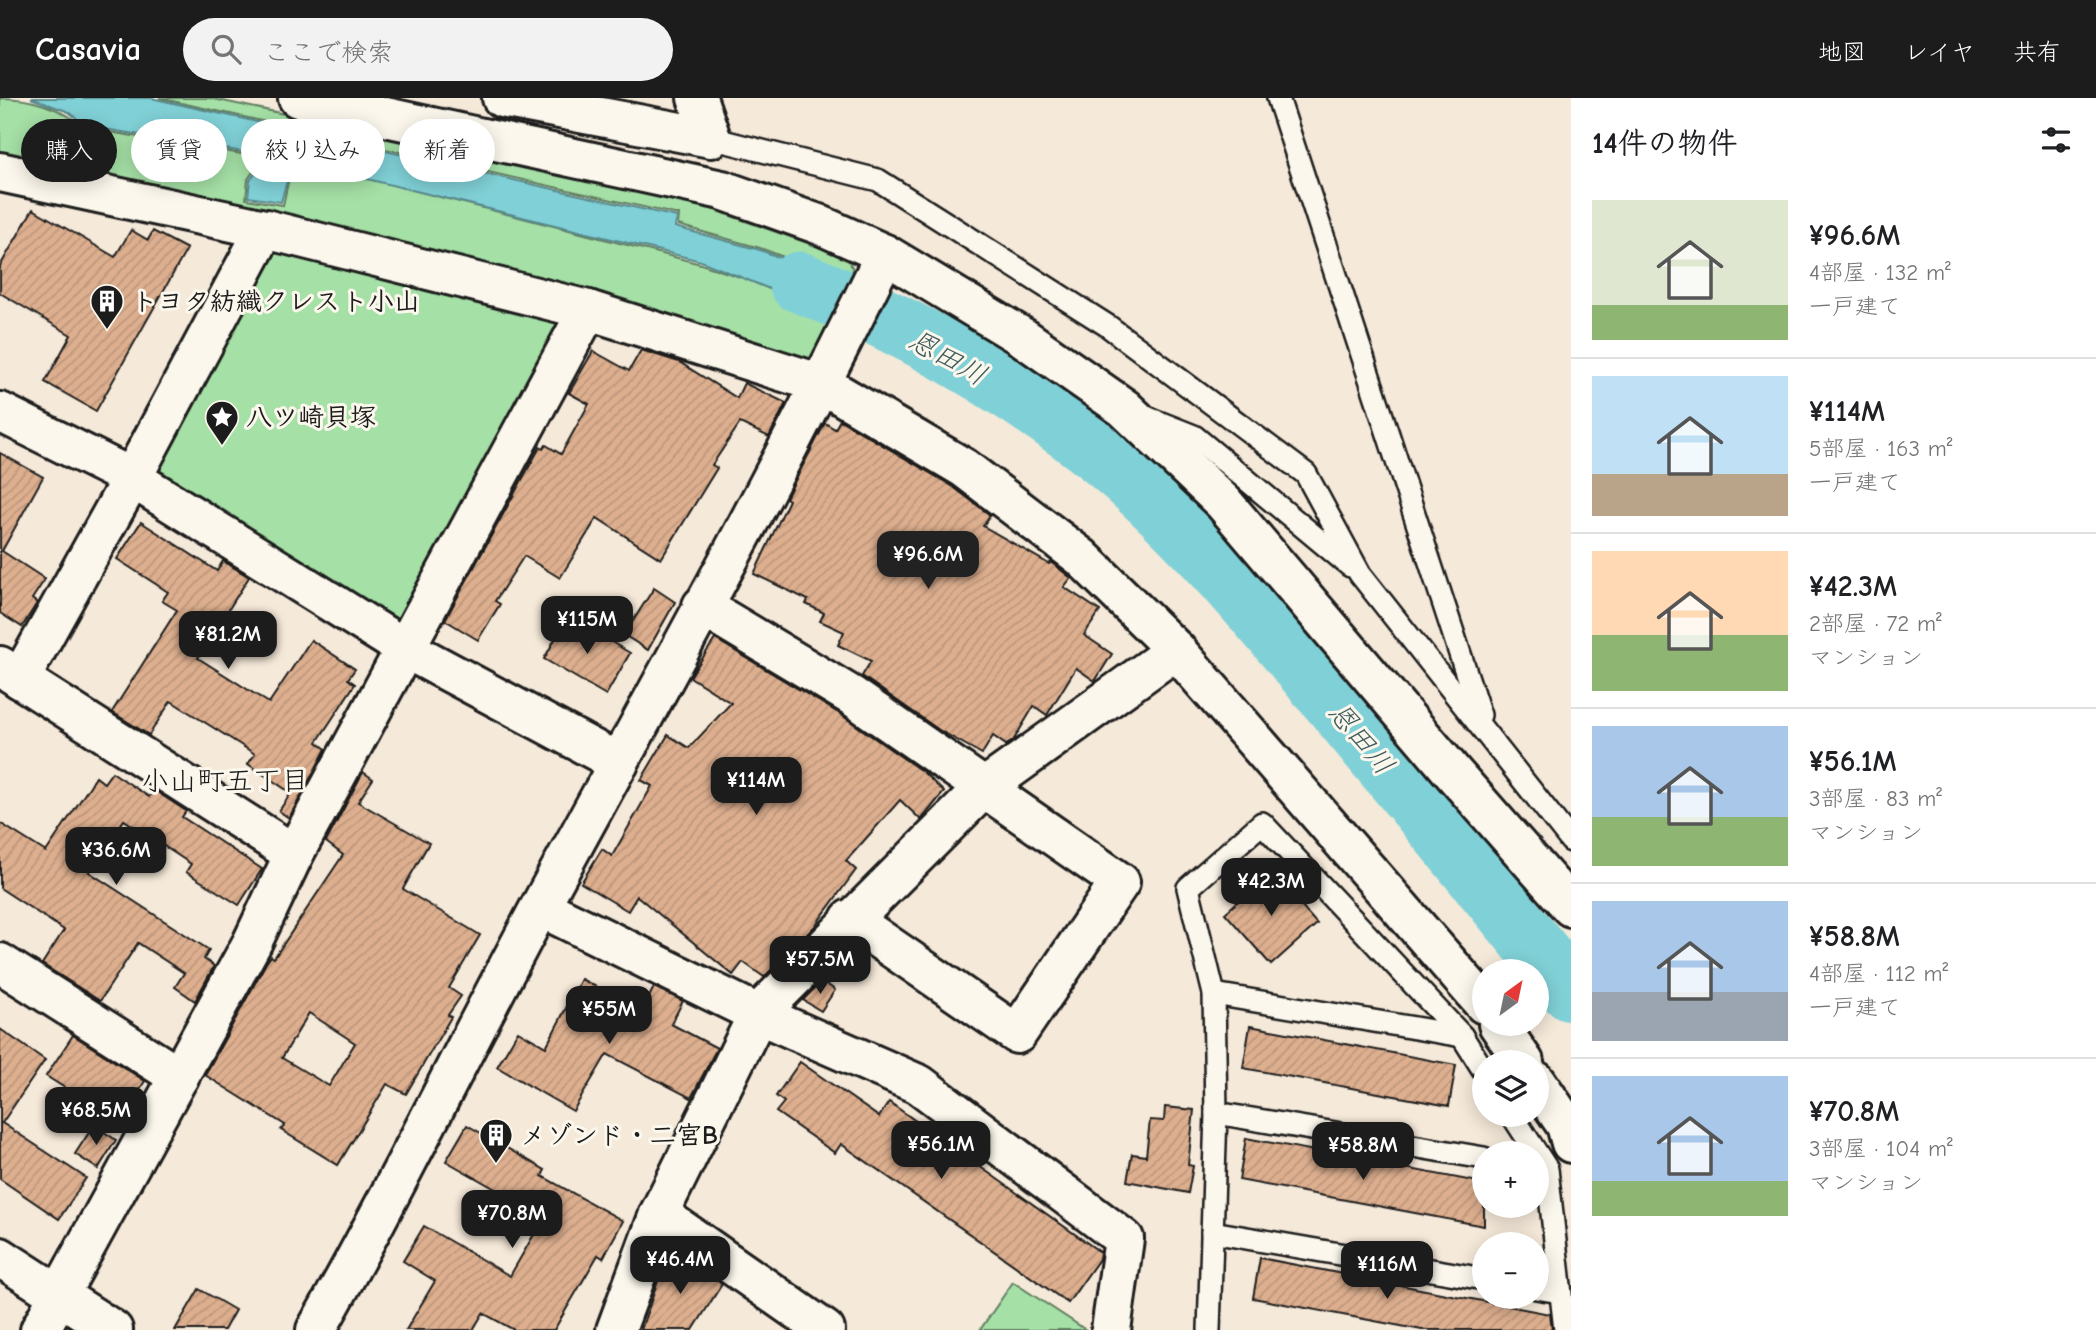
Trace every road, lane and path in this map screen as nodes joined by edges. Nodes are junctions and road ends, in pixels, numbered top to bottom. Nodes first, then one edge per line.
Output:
1 (298, 98) edge
2 (502, 98) edge
3 (697, 98) edge
4 (1278, 98) edge
5 (711, 138) junction
6 (0, 172) edge
7 (265, 229) junction
8 (885, 254) junction
9 (588, 310) junction
10 (822, 384) junction
11 (1124, 408) junction
12 (0, 412) edge
13 (132, 478) junction
14 (1360, 574) junction
15 (702, 606) junction
16 (406, 649) junction
17 (1176, 650) junction
18 (10, 672) edge
19 (1483, 727) junction
20 (619, 762) junction
21 (984, 788) junction
22 (1571, 841) edge
23 (294, 854) junction
24 (540, 907) junction
25 (1571, 907) edge
26 (850, 919) junction
27 (0, 963) edge
28 (1472, 990) edge
29 (1214, 994) junction
30 (758, 1014) junction
31 (1462, 1036) junction
32 (1472, 1052) edge
33 (179, 1077) junction
34 (1549, 1100) edge
35 (1216, 1113) junction
36 (1523, 1127) edge
37 (1472, 1156) edge
38 (1552, 1160) edge
39 (659, 1214) junction
40 (1212, 1232) junction
41 (0, 1257) edge
42 (1472, 1277) edge
43 (1549, 1290) edge
44 (1560, 1292) junction
45 (58, 1295) junction
46 (40, 1330) edge
47 (113, 1330) edge
48 (316, 1330) edge
49 (616, 1330) edge
50 (825, 1330) edge
51 (1111, 1330) edge
52 (1209, 1330) edge
53 (1565, 1330) edge

1 - 8 street
2 - 5 street
3 - 5 street
4 - 19 lane
5 - 14 lane
6 - 7 street
7 - 9 street
7 - 13 street
8 - 10 street
8 - 11 street
9 - 10 street
9 - 16 street
10 - 15 street
10 - 17 street
11 - 14 lane
11 - 25 street
12 - 13 street
13 - 16 street
13 - 18 street
14 - 19 lane
15 - 20 street
15 - 21 street
16 - 20 street
16 - 23 street
17 - 21 street
17 - 28 street
18 - 23 street
19 - 22 lane
20 - 24 street
21 - 26 street
21 - 26 street
23 - 33 street
24 - 30 street
24 - 48 street
26 - 30 street
27 - 33 street
29 - 31 lane
29 - 31 lane
29 - 35 lane
30 - 39 street
30 - 51 street
31 - 32 lane
33 - 45 street
34 - 38 street
35 - 37 lane
35 - 40 lane
36 - 38 lane
38 - 44 lane
39 - 49 street
39 - 50 street
40 - 42 lane
40 - 52 lane
41 - 45 street
43 - 44 lane
44 - 53 lane
45 - 46 street
45 - 47 street

